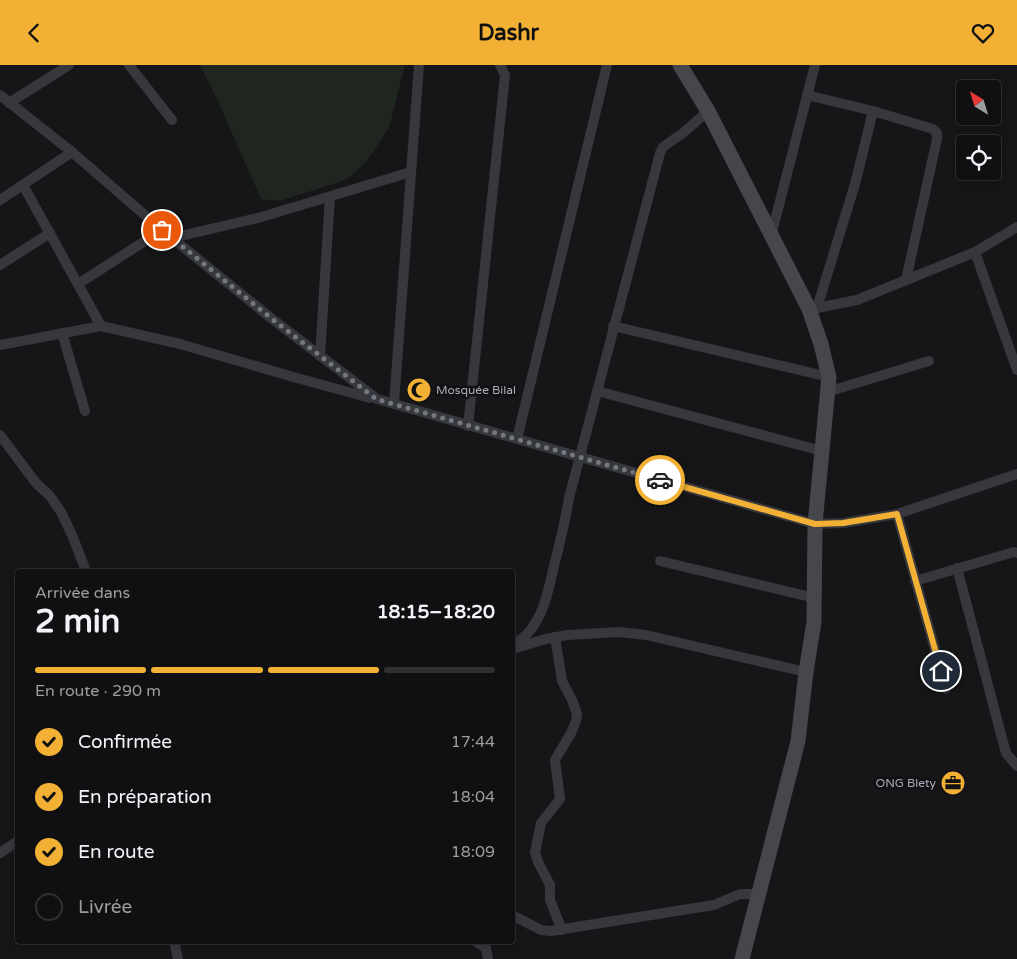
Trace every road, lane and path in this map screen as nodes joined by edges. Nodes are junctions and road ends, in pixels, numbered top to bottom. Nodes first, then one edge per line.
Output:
1 (69, 65) edge
2 (129, 65) edge
3 (419, 65) edge
4 (500, 65) edge
5 (608, 65) edge
6 (680, 65) edge
7 (815, 65) edge
8 (0, 95) edge
9 (807, 95) junction
10 (9, 103) junction
11 (708, 111) junction
12 (873, 111) junction
13 (172, 120) dead end
14 (72, 152) junction
15 (412, 172) junction
16 (23, 185) junction
17 (330, 197) junction
18 (0, 200) edge
19 (1017, 227) edge
20 (162, 230) junction
21 (50, 233) junction
22 (771, 237) junction
23 (172, 238) junction
24 (975, 252) junction
25 (0, 265) edge
26 (906, 280) junction
27 (78, 284) junction
28 (813, 309) junction
29 (101, 326) junction
30 (613, 326) junction
31 (62, 333) junction
32 (0, 345) edge
33 (320, 356) junction
34 (929, 361) dead end
35 (1017, 370) edge
36 (828, 385) junction
37 (597, 391) junction
38 (376, 399) junction
39 (394, 404) junction
40 (85, 411) dead end
41 (468, 426) junction
42 (0, 435) edge
43 (517, 439) junction
44 (822, 451) junction
45 (580, 458) junction
46 (1017, 474) edge
47 (897, 514) junction
48 (815, 524) junction
49 (1017, 553) edge
50 (660, 561) dead end
51 (957, 568) junction
52 (85, 569) edge
53 (915, 581) junction
54 (815, 598) junction
55 (555, 637) junction
56 (515, 645) edge
57 (515, 647) edge
58 (806, 672) junction
59 (946, 689) dead end
60 (1017, 766) edge
61 (15, 843) edge
62 (0, 853) edge
63 (758, 894) junction
64 (515, 917) edge
65 (562, 929) junction
66 (175, 944) edge
67 (480, 944) edge
68 (178, 959) edge
69 (488, 959) edge
70 (742, 959) edge

1 - 10 street
2 - 13 street
3 - 15 street
4 - 41 street
5 - 43 street
6 - 11 main road
7 - 9 street
8 - 10 street
9 - 12 street
9 - 22 street
10 - 14 street
11 - 22 main road
11 - 30 street
12 - 26 street
12 - 28 street
14 - 16 street
14 - 20 street
15 - 17 street
15 - 39 street
16 - 18 street
16 - 21 street
17 - 23 street
17 - 33 street
19 - 24 street
20 - 23 street
20 - 27 street
21 - 25 street
21 - 27 street
22 - 28 main road
23 - 33 street
24 - 26 street
24 - 35 street
26 - 28 street
27 - 29 street
28 - 36 main road
29 - 31 street
29 - 38 street
30 - 36 street
30 - 37 street
31 - 32 street
31 - 40 street
33 - 38 street
34 - 36 street
36 - 44 main road
37 - 44 street
37 - 45 street
38 - 39 street
39 - 41 street
41 - 43 street
42 - 52 street
43 - 45 street
44 - 48 main road
45 - 48 street
45 - 56 street
46 - 47 street
47 - 48 street
47 - 53 street
48 - 54 main road
49 - 51 street
50 - 54 street
51 - 53 street
51 - 60 street
53 - 59 street
54 - 58 main road
55 - 57 street
55 - 58 street
55 - 65 street
58 - 63 main road
61 - 62 street
63 - 65 street
63 - 70 main road
64 - 65 street
66 - 68 street
67 - 69 street

